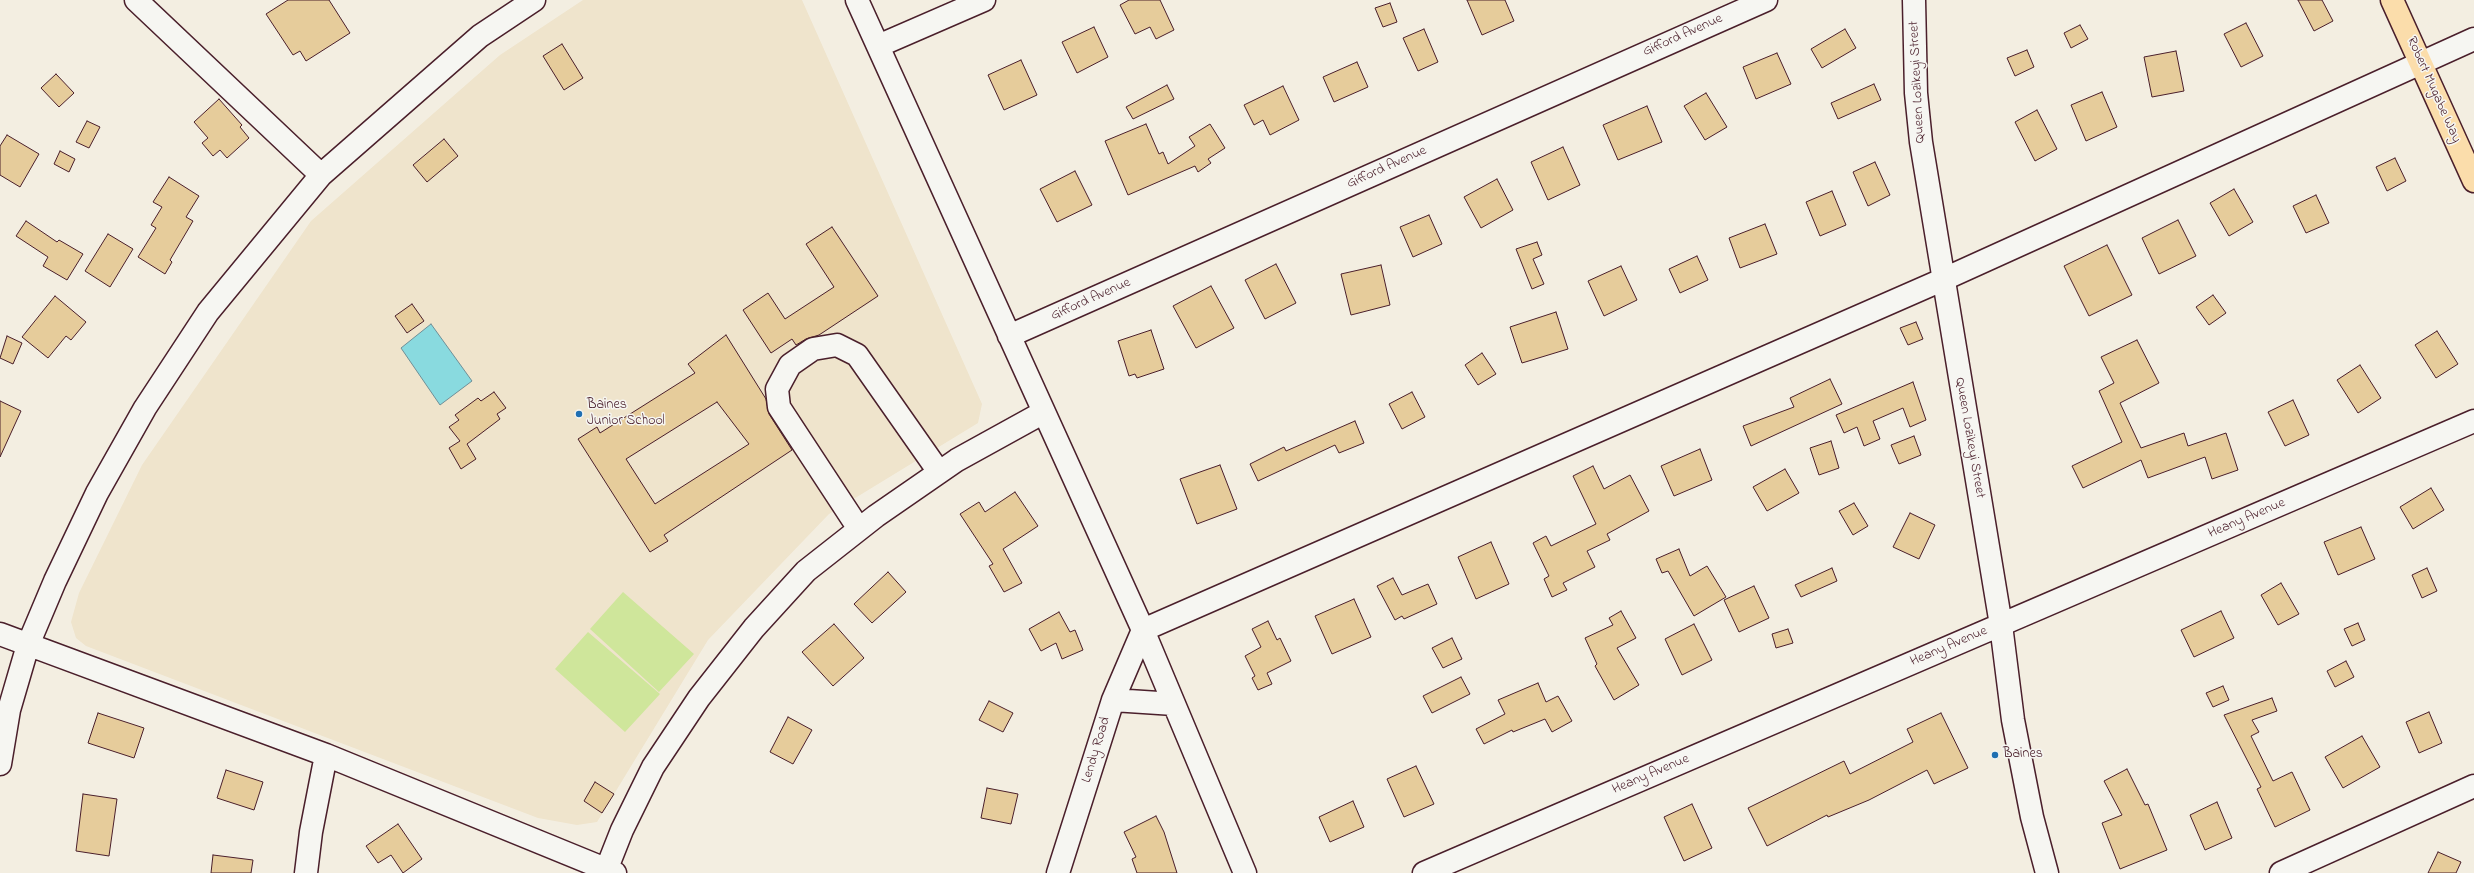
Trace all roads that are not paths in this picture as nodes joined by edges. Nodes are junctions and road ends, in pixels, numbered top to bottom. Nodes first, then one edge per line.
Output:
1 (136, 0) edge
2 (534, 0) edge
3 (857, 0) edge
4 (984, 0) edge
5 (1766, 0) edge
6 (1914, 0) edge
7 (2392, 0) edge
8 (2474, 39) edge
9 (878, 46) junction
10 (2420, 64) junction
11 (321, 175) junction
12 (2474, 181) edge
13 (1942, 280) junction
14 (1009, 336) junction
15 (1044, 412) junction
16 (2474, 422) edge
17 (939, 472) junction
18 (859, 529) junction
19 (2001, 625) junction
20 (1143, 630) junction
21 (0, 634) edge
22 (28, 646) junction
23 (1113, 700) junction
24 (1174, 704) junction
25 (326, 755) junction
26 (0, 764) edge
27 (2474, 786) edge
28 (609, 872) edge
29 (306, 873) edge
30 (1058, 873) edge
31 (1245, 873) edge
32 (1424, 873) edge
33 (2047, 873) edge
34 (2281, 873) edge

1 - 11 street
2 - 11 street
3 - 9 street
4 - 9 street
5 - 14 street, Gifford Avenue
6 - 13 street, Queen Lozikeyi Street
7 - 10 main road, Robert Mugabe Way
8 - 10 street
9 - 14 street
10 - 12 main road, Robert Mugabe Way
10 - 13 street
11 - 22 street
13 - 19 street, Queen Lozikeyi Street
13 - 20 street
14 - 15 street
15 - 17 street
15 - 20 street
16 - 19 street, Heany Avenue
17 - 18 street
17 - 18 street
18 - 28 street
19 - 32 street, Heany Avenue
19 - 33 street, Queen Lozikeyi Street
20 - 23 street, Lendy Road
20 - 24 street
21 - 22 street
22 - 25 street
22 - 26 street
23 - 24 street
23 - 30 street, Lendy Road
24 - 31 street
25 - 28 street
25 - 29 street
27 - 34 street

